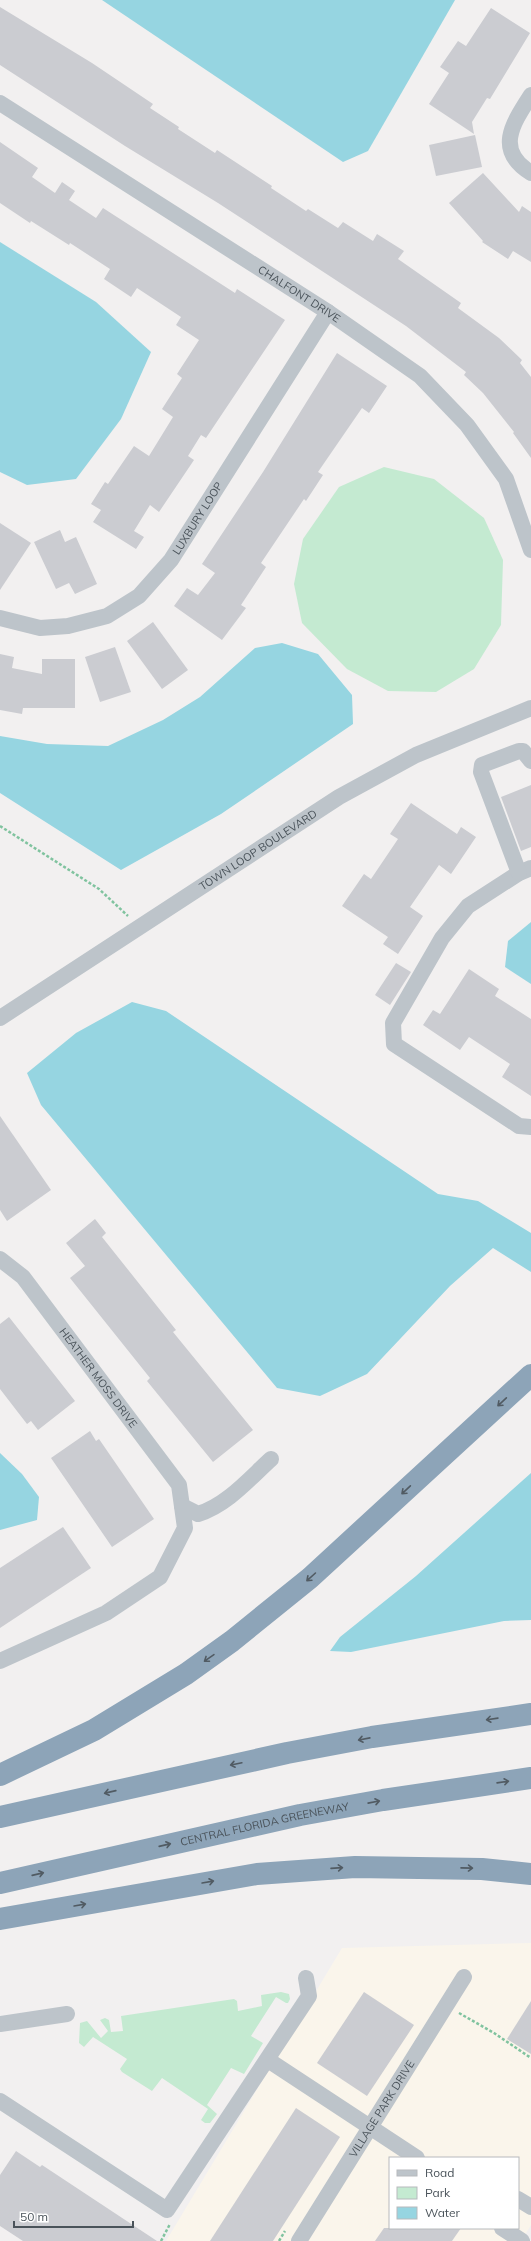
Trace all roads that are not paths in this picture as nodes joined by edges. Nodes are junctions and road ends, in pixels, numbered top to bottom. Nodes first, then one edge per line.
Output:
1 (531, 95) edge
2 (0, 103) edge
3 (531, 174) edge
4 (328, 312) junction
5 (531, 550) edge
6 (0, 618) edge
7 (531, 708) edge
8 (531, 761) edge
9 (525, 871) edge
10 (0, 1018) edge
11 (531, 1127) edge
12 (0, 1259) edge
13 (531, 1375) edge
14 (271, 1459) dead end
15 (182, 1506) junction
16 (0, 1661) edge
17 (531, 1714) edge
18 (0, 1775) edge
19 (531, 1778) edge
20 (0, 1817) edge
21 (531, 1874) edge
22 (0, 1883) edge
23 (0, 1918) edge
24 (464, 1977) dead end
25 (306, 1978) dead end
26 (67, 2014) dead end
27 (0, 2024) edge
28 (268, 2060) junction
29 (0, 2101) edge
30 (371, 2127) junction
31 (416, 2157) edge
32 (519, 2200) edge
33 (531, 2207) edge
34 (504, 2229) edge
35 (299, 2241) edge
36 (522, 2241) edge

1 - 3 street
2 - 4 street, CHALFONT DRIVE
4 - 5 street, CHALFONT DRIVE
4 - 6 street, LUXBURY LOOP
7 - 10 street, TOWN LOOP BOULEVARD
8 - 9 street
9 - 11 street
12 - 15 street, HEATHER MOSS DRIVE
13 -> 18 highway
14 - 15 street
15 - 16 street, HEATHER MOSS DRIVE
17 -> 20 highway
22 -> 19 highway, CENTRAL FLORIDA GREENEWAY
23 -> 21 highway
24 - 30 street, VILLAGE PARK DRIVE
25 - 28 street
26 - 27 street
28 - 29 street
28 - 30 street
30 - 31 street
30 - 35 street, VILLAGE PARK DRIVE
32 - 33 street
34 - 36 street

